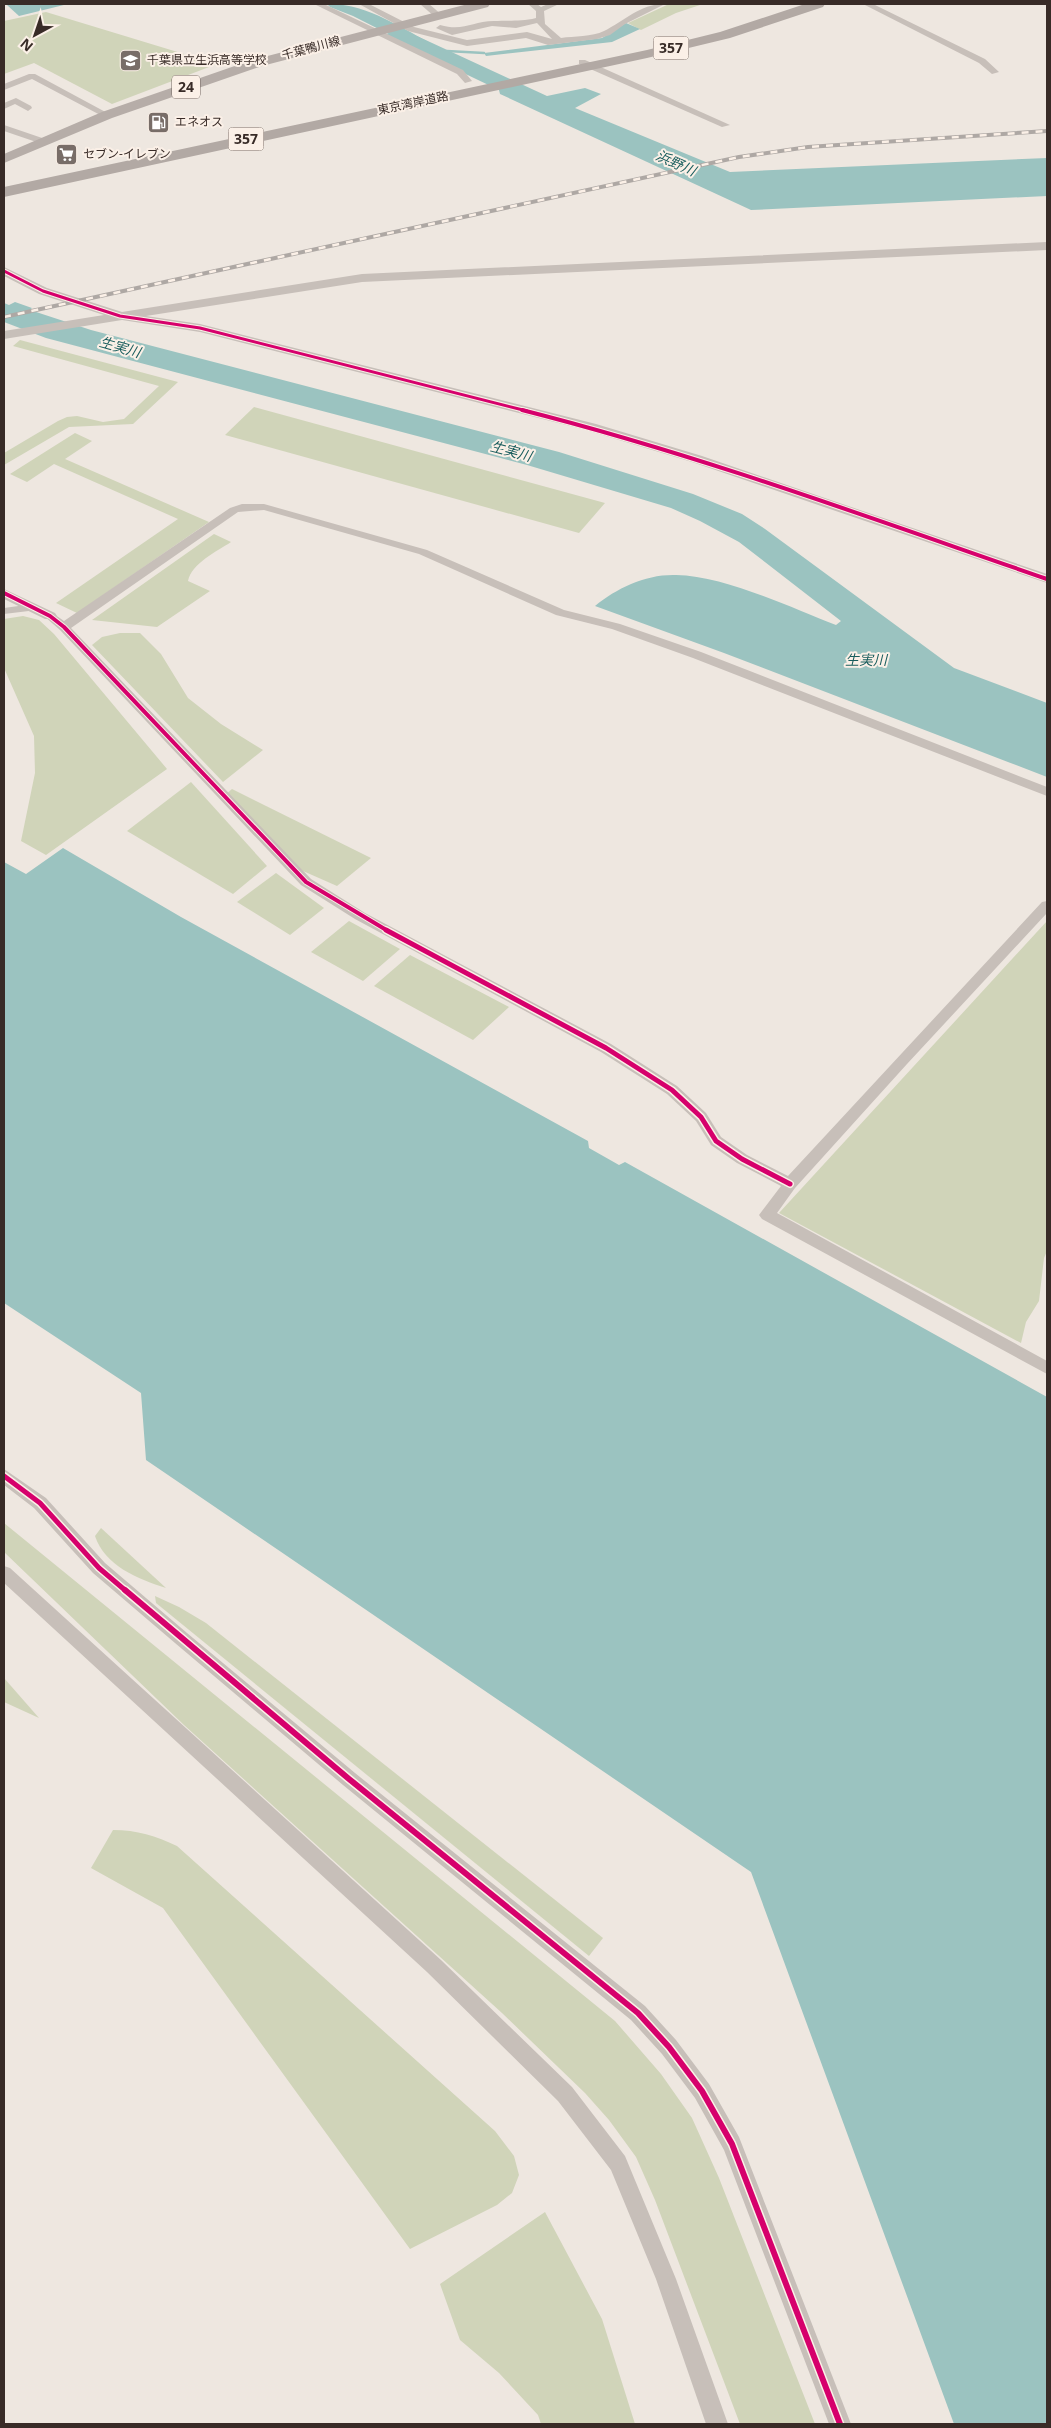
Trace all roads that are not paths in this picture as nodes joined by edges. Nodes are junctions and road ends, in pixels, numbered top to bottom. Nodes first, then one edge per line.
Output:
1 (318, 4) edge
2 (363, 4) edge
3 (424, 4) edge
4 (483, 4) edge
5 (554, 4) edge
6 (661, 4) edge
7 (804, 4) edge
8 (818, 4) edge
9 (867, 4) edge
10 (536, 7) edge
11 (438, 15) junction
12 (419, 20) junction
13 (539, 20) junction
14 (404, 24) junction
15 (375, 32) junction
16 (558, 40) junction
17 (585, 64) junction
18 (995, 72) dead end
19 (479, 84) junction
20 (4, 87) edge
21 (4, 106) edge
22 (28, 108) dead end
23 (108, 115) junction
24 (725, 125) dead end
25 (4, 128) edge
26 (44, 142) junction
27 (4, 159) edge
28 (4, 185) edge
29 (4, 192) edge
30 (1047, 246) edge
31 (4, 271) edge
32 (120, 316) junction
33 (81, 322) joint
34 (4, 335) edge
35 (1047, 579) edge
36 (4, 593) edge
37 (33, 608) junction
38 (4, 611) edge
39 (50, 616) joint
40 (64, 627) junction
41 (1047, 792) edge
42 (1047, 905) edge
43 (790, 1184) junction
44 (1047, 1368) edge
45 (4, 1476) edge
46 (4, 1573) edge
47 (717, 2424) edge
48 (840, 2424) edge

1 - 15 street
2 - 14 street
3 - 11 street
4 - 11 main road, 千葉鴨川線 / 24
5 - 10 street
6 - 16 street
7 - 17 highway, 東京湾岸道路 / 357
8 - 17 highway, 東京湾岸道路 / 357
9 - 18 street
10 - 13 street
11 - 12 main road, 千葉鴨川線 / 24
12 - 13 street
12 - 14 main road, 千葉鴨川線 / 24
13 - 16 street
14 - 15 main road, 千葉鴨川線 / 24
14 - 16 street
15 - 19 street
15 - 23 main road, 千葉鴨川線 / 24
17 - 19 highway, 東京湾岸道路 / 357
17 - 24 street
19 - 28 highway, 東京湾岸道路 / 357
19 - 29 highway, 東京湾岸道路 / 357
20 - 23 street
21 - 22 street
23 - 26 main road, 千葉鴨川線 / 24
25 - 26 street
26 - 27 main road, 千葉鴨川線 / 24
30 - 32 street
31 - 32 street
32 - 33 street
32 - 35 street
33 - 34 street
36 - 37 street
37 - 38 street
37 - 39 street
39 - 40 street
40 - 41 street
40 - 43 street
42 - 43 street
43 - 44 street
45 - 48 street
46 - 47 street

